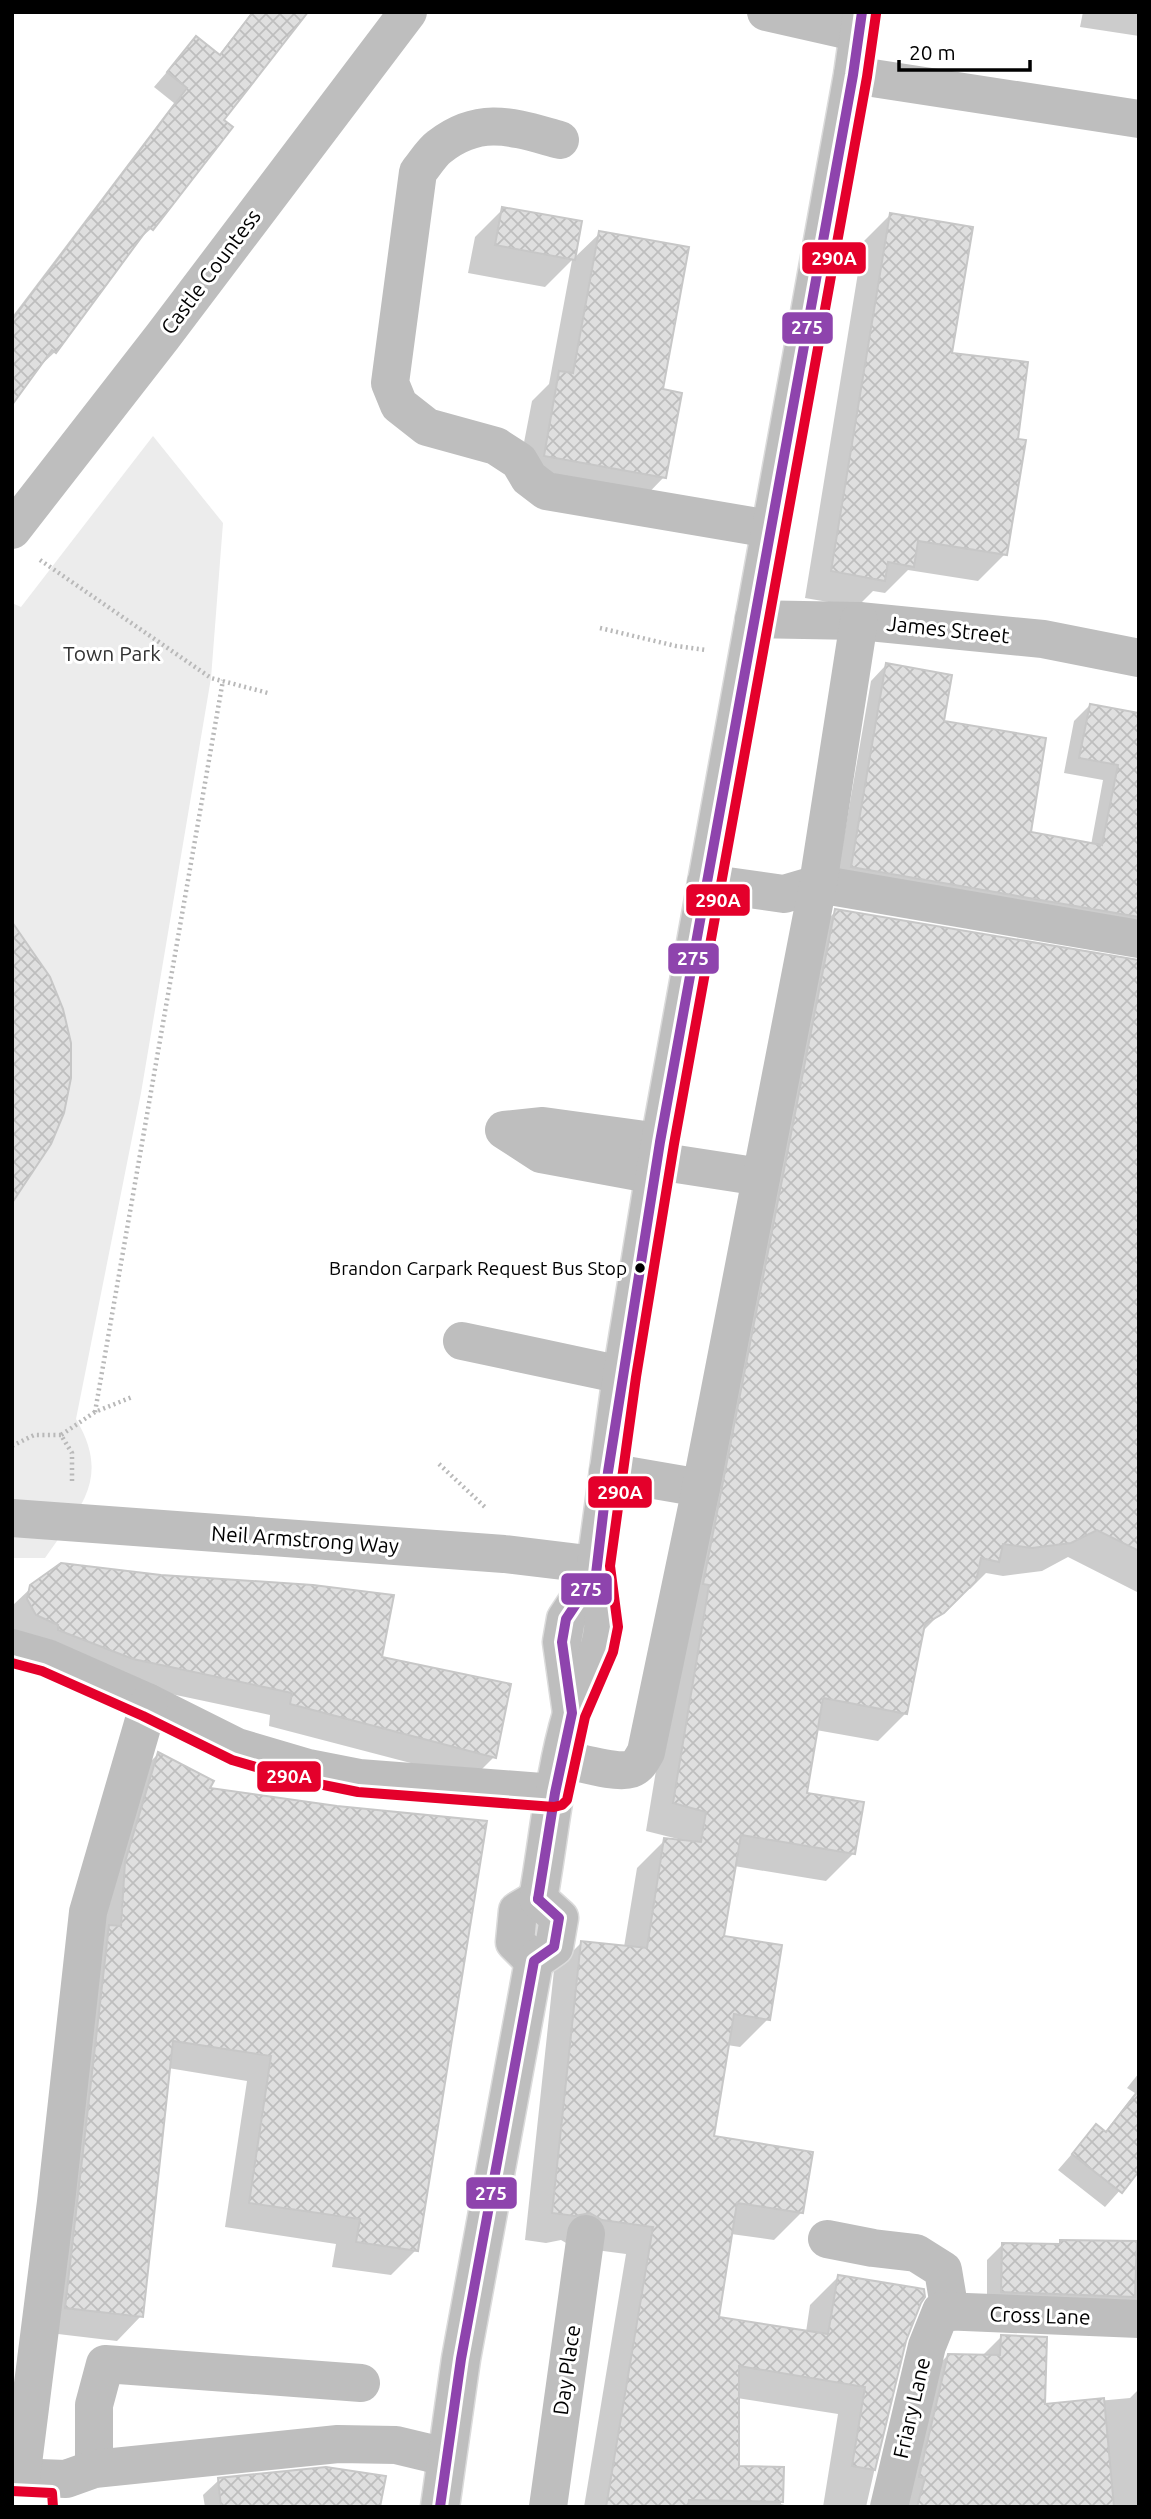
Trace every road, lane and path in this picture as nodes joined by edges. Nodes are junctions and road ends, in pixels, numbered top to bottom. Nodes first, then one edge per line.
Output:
1 (408, 12) edge
2 (766, 12) edge
3 (860, 23) edge
4 (853, 75) junction
5 (1139, 118) edge
6 (560, 141) dead end
7 (770, 529) junction
8 (22, 542) edge
9 (754, 619) junction
10 (859, 621) junction
11 (600, 628) dead end
12 (747, 656) junction
13 (1139, 658) edge
14 (223, 680) junction
15 (268, 693) dead end
16 (706, 883) junction
17 (818, 884) junction
18 (1139, 939) edge
19 (657, 1159) junction
20 (761, 1177) junction
21 (462, 1341) dead end
22 (622, 1375) junction
23 (132, 1397) dead end
24 (95, 1412) junction
25 (61, 1435) junction
26 (12, 1446) edge
27 (608, 1472) junction
28 (701, 1488) junction
29 (12, 1518) edge
30 (55, 1520) junction
31 (596, 1570) junction
32 (12, 1648) edge
33 (149, 1703) junction
34 (559, 1776) junction
35 (586, 2234) dead end
36 (827, 2239) dead end
37 (945, 2312) junction
38 (1139, 2319) edge
39 (361, 2383) dead end
40 (446, 2457) junction
41 (52, 2482) edge
42 (440, 2507) edge
43 (548, 2507) edge
44 (889, 2507) edge

1 - 8 street, Castle Countess
2 - 3 street
3 - 4 street
4 - 5 street
4 - 7 street
6 - 7 street
7 - 9 street
8 - 14 path
9 - 10 street, James Street
9 - 12 street
10 - 13 street, James Street
10 - 17 street
11 - 12 path
12 - 16 street
14 - 15 path
14 - 24 path
16 - 17 street
16 - 19 street
17 - 18 street
17 - 20 street
19 - 20 street
19 - 22 street
20 - 28 street
21 - 22 street
22 - 27 street
23 - 24 path
24 - 25 path
25 - 26 path
25 - 30 path
27 - 28 street
27 - 31 street
28 - 34 street
29 - 30 street, Neil Armstrong Way
30 - 31 street, Neil Armstrong Way
31 - 34 street
32 - 33 street
33 - 34 street
33 - 41 street
34 - 40 street
35 - 43 street, Day Place
36 - 37 street
37 - 38 street, Cross Lane
37 - 44 street, Friary Lane
39 - 41 street
40 - 41 street
40 - 42 street

